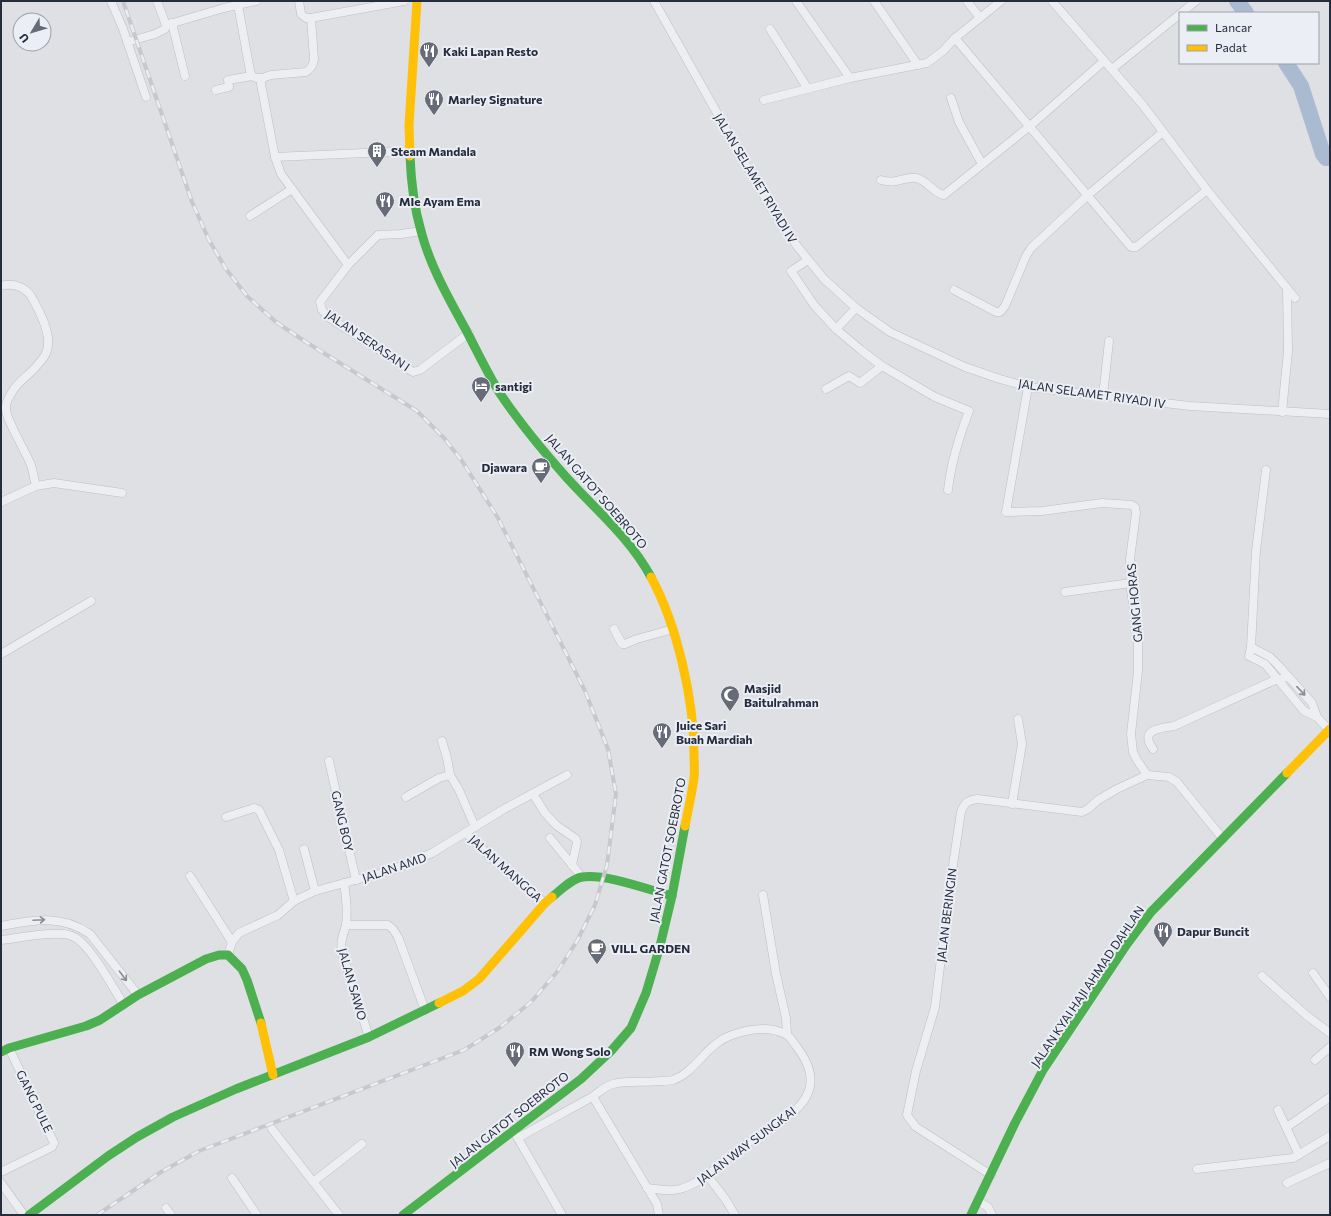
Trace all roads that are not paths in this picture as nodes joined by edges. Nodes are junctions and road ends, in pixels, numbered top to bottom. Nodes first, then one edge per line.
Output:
1 (111, 1) edge
2 (157, 1) edge
3 (256, 1) edge
4 (299, 1) edge
5 (404, 1) edge
6 (417, 1) edge
7 (654, 1) edge
8 (796, 1) edge
9 (874, 1) edge
10 (967, 1) edge
11 (1001, 1) edge
12 (1052, 1) edge
13 (1196, 1) edge
14 (238, 5) junction
15 (1183, 9) edge
16 (1179, 12) edge
17 (311, 18) junction
18 (980, 18) junction
19 (169, 24) junction
20 (770, 29) dead end
21 (955, 38) junction
22 (127, 42) junction
23 (1104, 61) junction
24 (918, 65) junction
25 (1112, 69) junction
26 (185, 76) dead end
27 (252, 76) junction
28 (262, 78) junction
29 (850, 78) junction
30 (808, 89) junction
31 (216, 90) dead end
32 (146, 96) dead end
33 (951, 98) dead end
34 (764, 100) dead end
35 (1030, 126) junction
36 (1163, 132) junction
37 (409, 151) junction
38 (275, 157) junction
39 (982, 164) junction
40 (881, 180) dead end
41 (292, 189) junction
42 (1206, 190) junction
43 (1088, 195) junction
44 (250, 216) dead end
45 (421, 231) junction
46 (808, 260) junction
47 (348, 265) junction
48 (1, 286) edge
49 (1287, 288) junction
50 (954, 290) dead end
51 (1295, 298) dead end
52 (856, 308) junction
53 (836, 329) junction
54 (469, 334) junction
55 (1109, 341) dead end
56 (882, 366) junction
57 (1028, 387) junction
58 (826, 389) dead end
59 (1103, 396) junction
60 (1282, 412) junction
61 (1330, 414) edge
62 (1266, 470) dead end
63 (36, 486) junction
64 (948, 490) dead end
65 (122, 493) dead end
66 (1, 502) edge
67 (1131, 583) junction
68 (1065, 592) dead end
69 (91, 601) dead end
70 (614, 629) dead end
71 (673, 629) junction
72 (1252, 647) junction
73 (1, 654) edge
74 (1288, 677) junction
75 (1278, 680) junction
76 (1318, 717) junction
77 (1018, 719) dead end
78 (1330, 730) edge
79 (442, 741) dead end
80 (1153, 749) dead end
81 (329, 761) dead end
82 (450, 775) junction
83 (567, 775) dead end
84 (1147, 775) junction
85 (533, 794) junction
86 (406, 797) dead end
87 (1012, 804) junction
88 (226, 817) dead end
89 (475, 827) junction
90 (466, 833) junction
91 (550, 838) dead end
92 (1223, 839) junction
93 (304, 849) dead end
94 (572, 864) junction
95 (190, 876) dead end
96 (582, 877) junction
97 (356, 880) junction
98 (344, 882) junction
99 (315, 891) junction
100 (763, 895) dead end
101 (672, 896) junction
102 (294, 901) junction
103 (545, 903) junction
104 (346, 925) junction
105 (1, 926) edge
106 (90, 934) junction
107 (1, 940) edge
108 (82, 942) junction
109 (232, 942) junction
110 (228, 955) junction
111 (1313, 973) dead end
112 (1262, 976) dead end
113 (138, 995) junction
114 (1330, 997) edge
115 (124, 1005) junction
116 (424, 1010) junction
117 (1330, 1033) edge
118 (786, 1034) junction
119 (369, 1037) junction
120 (1330, 1047) edge
121 (5, 1050) edge
122 (1315, 1060) dead end
123 (273, 1075) junction
124 (593, 1096) junction
125 (1330, 1097) edge
126 (1278, 1110) dead end
127 (1287, 1126) junction
128 (272, 1129) dead end
129 (516, 1134) junction
130 (1330, 1136) edge
131 (362, 1144) dead end
132 (1299, 1155) junction
133 (1330, 1163) edge
134 (1197, 1169) dead end
135 (1, 1172) edge
136 (707, 1175) junction
137 (991, 1175) junction
138 (232, 1178) dead end
139 (313, 1182) junction
140 (1, 1183) edge
141 (1287, 1183) dead end
142 (647, 1188) junction
143 (978, 1201) junction
144 (24, 1215) edge
145 (29, 1215) edge
146 (257, 1215) edge
147 (339, 1215) edge
148 (403, 1215) edge
149 (562, 1215) edge
150 (659, 1215) edge
151 (735, 1215) edge
152 (971, 1215) edge
153 (992, 1215) edge

1 - 22 street
2 - 19 street
3 - 14 street
4 - 17 street
5 - 17 street
6 - 37 main road, JALAN GATOT SOEBROTO
7 - 46 street, JALAN SELAMET RIYADI IV
8 - 29 street
9 - 24 street
10 - 18 street
11 - 18 street
12 - 23 street
13 - 15 street
14 - 19 street
14 - 27 street
16 - 25 street
17 - 28 street
18 - 21 street
19 - 22 street
19 - 26 street
20 - 30 street
21 - 24 street
21 - 35 street
22 - 32 street
23 - 25 street
23 - 35 street
24 - 29 street
25 - 36 street
27 - 28 street
27 - 31 street
28 - 38 street
29 - 30 street
30 - 34 street
33 - 39 street
35 - 39 street
35 - 43 street
36 - 42 street
36 - 43 street
37 - 38 street
37 - 45 main road, JALAN GATOT SOEBROTO
38 - 41 street
39 - 40 street
41 - 44 street
41 - 47 street
42 - 43 street
42 - 49 street
43 - 50 street
45 - 47 street, JALAN SERASAN I
45 - 54 main road, JALAN GATOT SOEBROTO
46 - 52 street, JALAN SELAMET RIYADI IV
46 - 53 street
47 - 54 street, JALAN SERASAN I
48 - 63 street
49 - 51 street
49 - 60 street
52 - 53 street
52 - 57 street, JALAN SELAMET RIYADI IV
53 - 56 street
54 - 71 main road, JALAN GATOT SOEBROTO
55 - 59 street
56 - 58 street
56 - 64 street
57 - 59 street, JALAN SELAMET RIYADI IV
57 - 67 street, GANG HORAS
59 - 60 street, JALAN SELAMET RIYADI IV
60 - 61 street, JALAN SELAMET RIYADI IV
62 - 72 street
63 - 65 street
63 - 66 street
67 - 68 street
67 - 84 street, GANG HORAS
69 - 73 street
70 - 71 street
71 - 101 main road, JALAN GATOT SOEBROTO
72 - 74 street
72 - 75 street
74 - 75 street
74 -> 76 street
75 - 76 street
75 - 80 street
76 - 78 street
77 - 87 street
78 - 92 main road, JALAN KYAI HAJI AHMAD DAHLAN
79 - 82 street
81 - 97 street, GANG BOY
82 - 86 street
82 - 89 street
83 - 85 street, JALAN AMD
84 - 87 street, JALAN BERINGIN
84 - 92 street
85 - 89 street, JALAN AMD
85 - 94 street
87 - 137 street, JALAN BERINGIN
88 - 102 street
89 - 90 street, JALAN AMD
90 - 97 street, JALAN AMD
90 - 103 street, JALAN MANGGA
91 - 94 street
92 - 137 main road, JALAN KYAI HAJI AHMAD DAHLAN
93 - 99 street
94 - 96 street
95 - 109 street
96 - 101 main road
96 - 103 main road
97 - 98 street, JALAN AMD
98 - 99 street, JALAN AMD
98 - 104 street, JALAN SAWO
99 - 102 street, JALAN AMD
100 - 118 street
101 - 129 main road, JALAN GATOT SOEBROTO
102 - 109 street, JALAN AMD
103 - 116 main road
104 - 116 street
104 - 119 street, JALAN SAWO
105 -> 106 street
106 - 108 street
106 -> 113 street
107 - 108 street
108 - 115 street
109 - 110 street
110 - 113 main road
110 - 123 main road
111 - 114 street
112 - 117 street
113 - 115 main road
115 - 121 main road
116 - 119 main road
118 - 124 street
118 - 136 street, JALAN WAY SUNGKAI
119 - 123 main road
120 - 122 street
121 - 135 street, GANG PULE
123 - 145 main road
124 - 129 street
124 - 142 street
125 - 127 street
126 - 127 street
127 - 132 street
128 - 139 street
129 - 148 main road, JALAN GATOT SOEBROTO
129 - 149 street
130 - 132 street
131 - 139 street
132 - 134 street
133 - 141 street
136 - 142 street, JALAN WAY SUNGKAI
136 - 151 street
137 - 143 main road, JALAN KYAI HAJI AHMAD DAHLAN
138 - 146 street
139 - 147 street
140 - 144 street
142 - 150 street
143 - 152 main road, JALAN KYAI HAJI AHMAD DAHLAN
143 - 153 street

